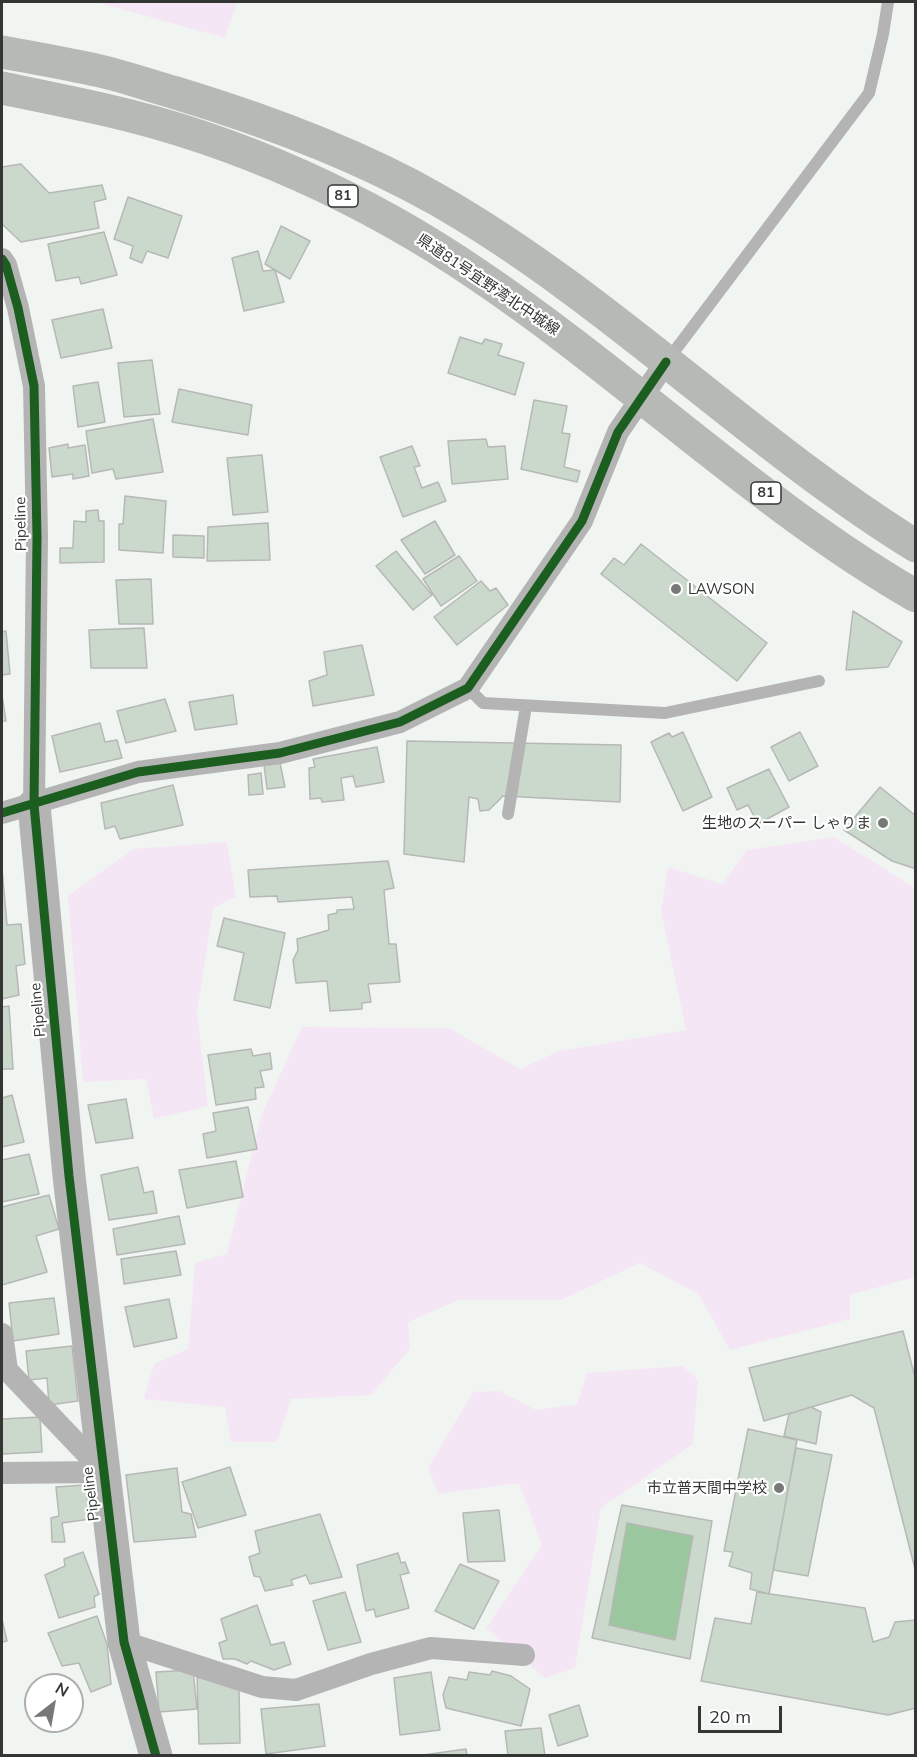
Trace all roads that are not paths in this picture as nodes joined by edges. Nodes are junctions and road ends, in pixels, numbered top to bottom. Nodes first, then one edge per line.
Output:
1 (888, 2) edge
2 (2, 52) edge
3 (2, 88) edge
4 (2, 259) edge
5 (666, 362) junction
6 (640, 397) junction
7 (915, 546) edge
8 (915, 596) edge
9 (819, 681) dead end
10 (468, 688) junction
11 (526, 706) junction
12 (34, 805) junction
13 (2, 813) edge
14 (508, 814) dead end
15 (2, 1334) edge
16 (104, 1472) junction
17 (2, 1473) edge
18 (123, 1642) junction
19 (524, 1655) dead end
20 (156, 1755) edge

1 - 5 lane
2 - 5 main road
3 - 6 main road, 県道81号宜野湾北中城線 / 81
4 - 12 street, Pipeline
5 - 6 street
5 - 7 main road
6 - 8 main road, 県道81号宜野湾北中城線 / 81
6 - 10 street
9 - 11 lane
10 - 11 lane
10 - 12 street
11 - 14 lane
12 - 13 street
12 - 16 street, Pipeline
15 - 16 street
16 - 17 street
16 - 18 street, Pipeline
18 - 19 street
18 - 20 street, Pipeline

